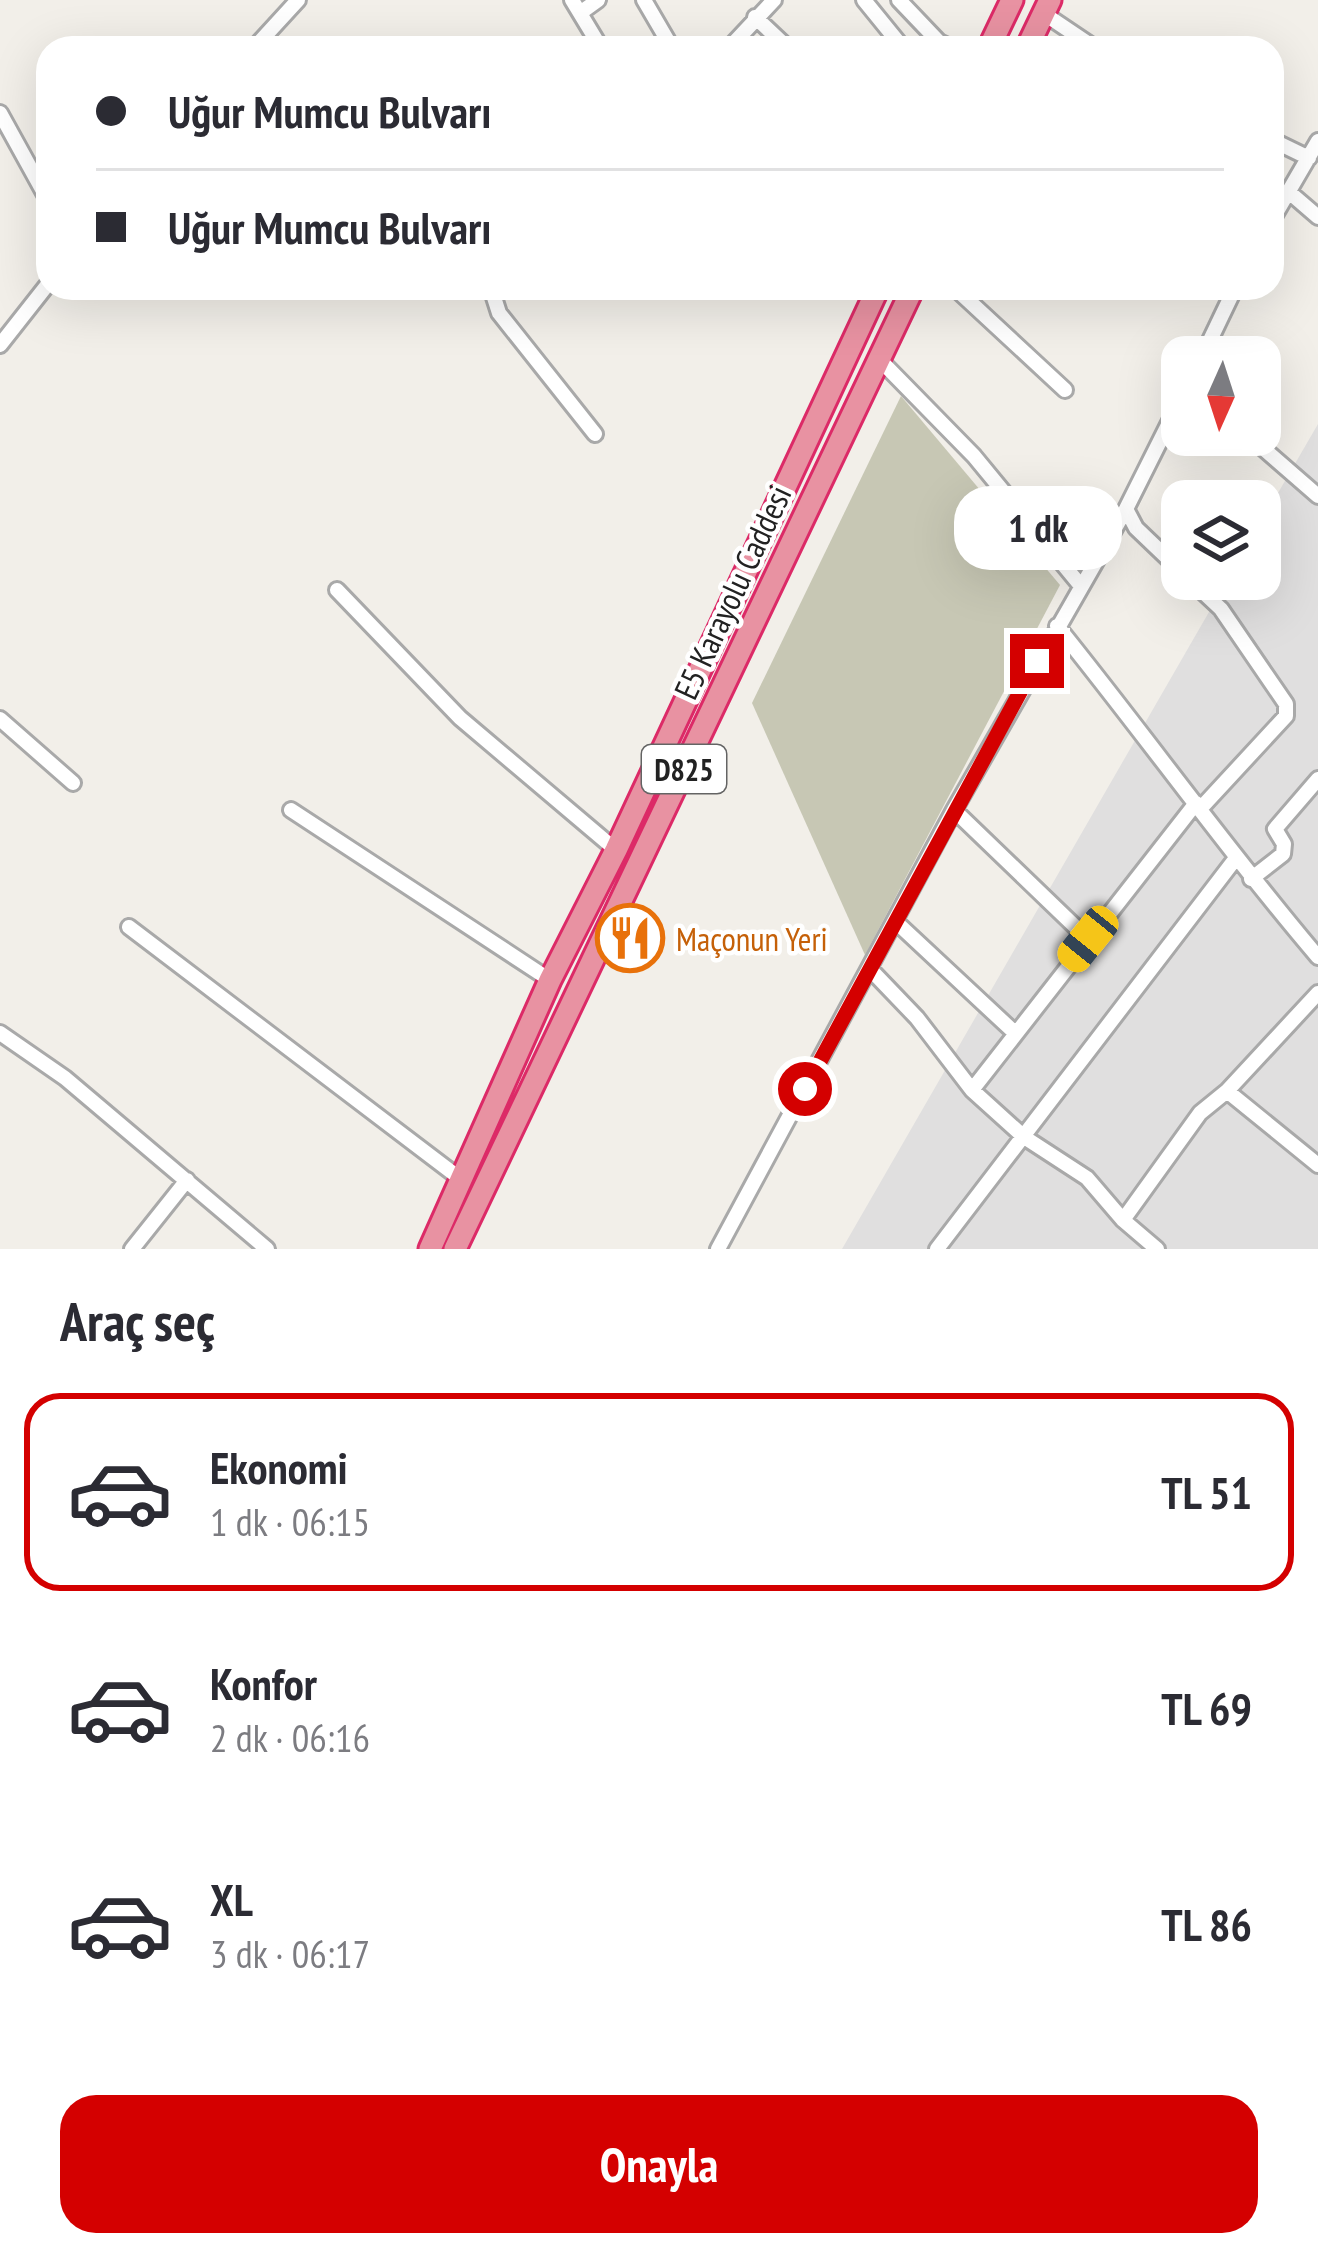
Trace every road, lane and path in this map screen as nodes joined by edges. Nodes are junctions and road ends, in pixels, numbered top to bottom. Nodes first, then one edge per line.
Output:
1 (298, 0) edge
2 (598, 0) edge
3 (644, 0) edge
4 (774, 0) edge
5 (864, 0) edge
6 (899, 0) edge
7 (1012, 0) edge
8 (576, 6) edge
9 (1047, 7) edge
10 (755, 17) junction
11 (265, 36) edge
12 (594, 36) edge
13 (665, 36) edge
14 (739, 36) edge
15 (775, 36) edge
16 (893, 36) edge
17 (933, 36) edge
18 (995, 36) edge
19 (1033, 36) edge
20 (1081, 36) edge
21 (0, 113) edge
22 (1318, 141) edge
23 (1284, 146) edge
24 (1309, 158) junction
25 (36, 178) edge
26 (1288, 192) junction
27 (1284, 199) edge
28 (1318, 217) edge
29 (36, 299) edge
30 (495, 300) edge
31 (872, 300) edge
32 (907, 300) edge
33 (968, 300) edge
34 (1229, 300) edge
35 (1212, 336) edge
36 (0, 345) edge
37 (879, 359) junction
38 (1064, 389) dead end
39 (595, 434) dead end
40 (1161, 439) edge
41 (1272, 456) edge
42 (1318, 496) edge
43 (1126, 509) junction
44 (1161, 552) edge
45 (1081, 586) junction
46 (337, 590) dead end
47 (1211, 600) edge
48 (1057, 626) junction
49 (0, 719) edge
50 (1318, 779) edge
51 (73, 783) dead end
52 (1198, 806) junction
53 (291, 810) dead end
54 (954, 810) junction
55 (616, 850) junction
56 (1236, 858) junction
57 (1251, 879) junction
58 (895, 921) junction
59 (129, 927) dead end
60 (1088, 939) junction
61 (1317, 954) edge
62 (870, 969) junction
63 (550, 980) junction
64 (1318, 993) edge
65 (0, 1033) edge
66 (1015, 1033) junction
67 (972, 1090) junction
68 (1227, 1091) junction
69 (1024, 1137) junction
70 (1318, 1165) edge
71 (188, 1180) junction
72 (462, 1180) junction
73 (1123, 1220) junction
74 (133, 1249) edge
75 (267, 1249) edge
76 (430, 1249) edge
77 (455, 1249) edge
78 (718, 1249) edge
79 (937, 1249) edge
80 (1157, 1249) edge

1 - 11 street
2 - 8 street
3 - 13 street
4 - 10 street
5 - 16 street
6 - 17 street
7 - 18 highway
8 - 12 street
9 - 19 highway
9 - 20 street
10 - 14 street
10 - 15 street
21 - 25 street
22 - 24 street
23 - 24 street
24 - 26 street
26 - 27 street
26 - 28 street
29 - 36 street
30 - 39 street
31 - 55 highway, E5 Karayolu Caddesi / D825
32 - 37 highway, E5 Karayolu Caddesi / D825
33 - 38 street
34 - 35 street
37 - 45 street
37 - 77 highway, E5 Karayolu Caddesi / D825
40 - 43 street
41 - 42 street
43 - 44 street
43 - 45 street
45 - 48 street
46 - 55 street
47 - 52 street
48 - 52 street
48 - 54 street
49 - 51 street
50 - 57 street
52 - 56 street
52 - 60 street
53 - 63 street
54 - 58 street
54 - 60 street
55 - 63 highway, E5 Karayolu Caddesi / D825
56 - 57 street
56 - 69 street
57 - 61 street
58 - 62 street
58 - 66 street
59 - 72 street
60 - 66 street
62 - 67 street
62 - 78 street
63 - 72 highway, E5 Karayolu Caddesi / D825
64 - 68 street
65 - 71 street
66 - 67 street
67 - 69 street
68 - 70 street
68 - 73 street
69 - 73 street
69 - 79 street
71 - 74 street
71 - 75 street
72 - 76 highway, E5 Karayolu Caddesi / D825
73 - 80 street

